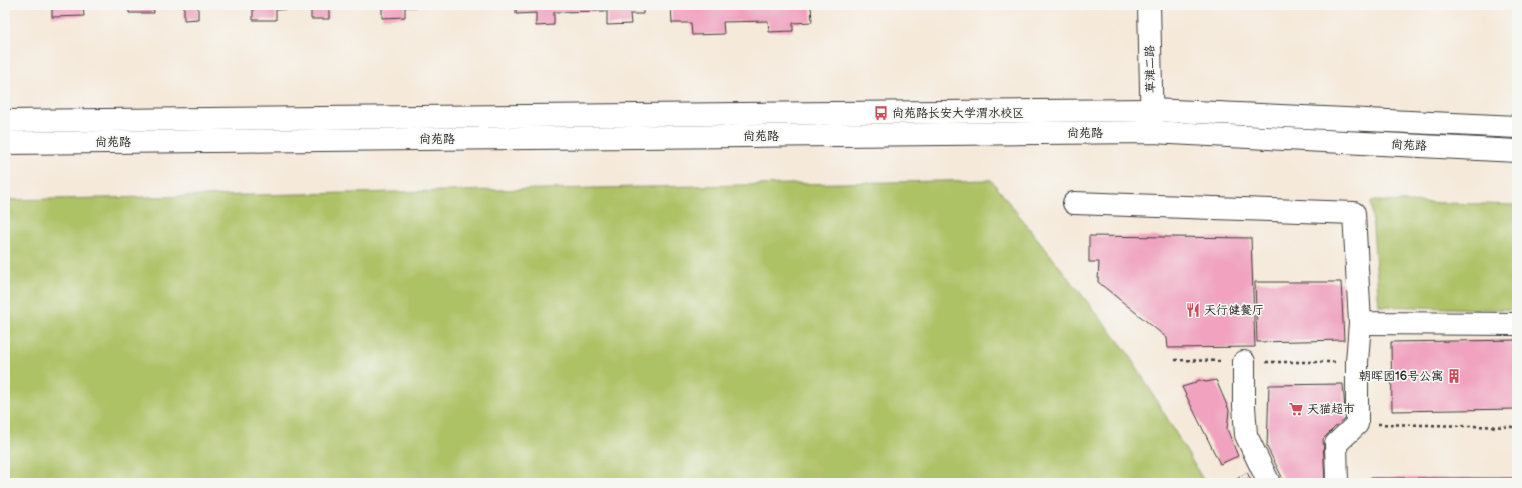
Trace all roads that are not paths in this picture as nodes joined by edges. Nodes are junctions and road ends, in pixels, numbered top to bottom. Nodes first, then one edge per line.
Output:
1 (1149, 5) edge
2 (1151, 110) junction
3 (5, 121) edge
4 (1517, 127) edge
5 (1152, 132) junction
6 (5, 143) edge
7 (1517, 151) edge
8 (1074, 203) dead end
9 (1360, 323) junction
10 (1517, 324) edge
11 (1244, 362) dead end
12 (1269, 483) edge
13 (1337, 483) edge

1 - 2 main road, 草滩二路
2 - 3 main road, 尚苑路
2 - 4 main road, 尚苑路
2 - 5 main road, 草滩二路
5 - 6 main road, 尚苑路
5 - 7 main road, 尚苑路
8 - 9 main road
9 - 10 main road
9 - 13 main road
11 - 12 main road

